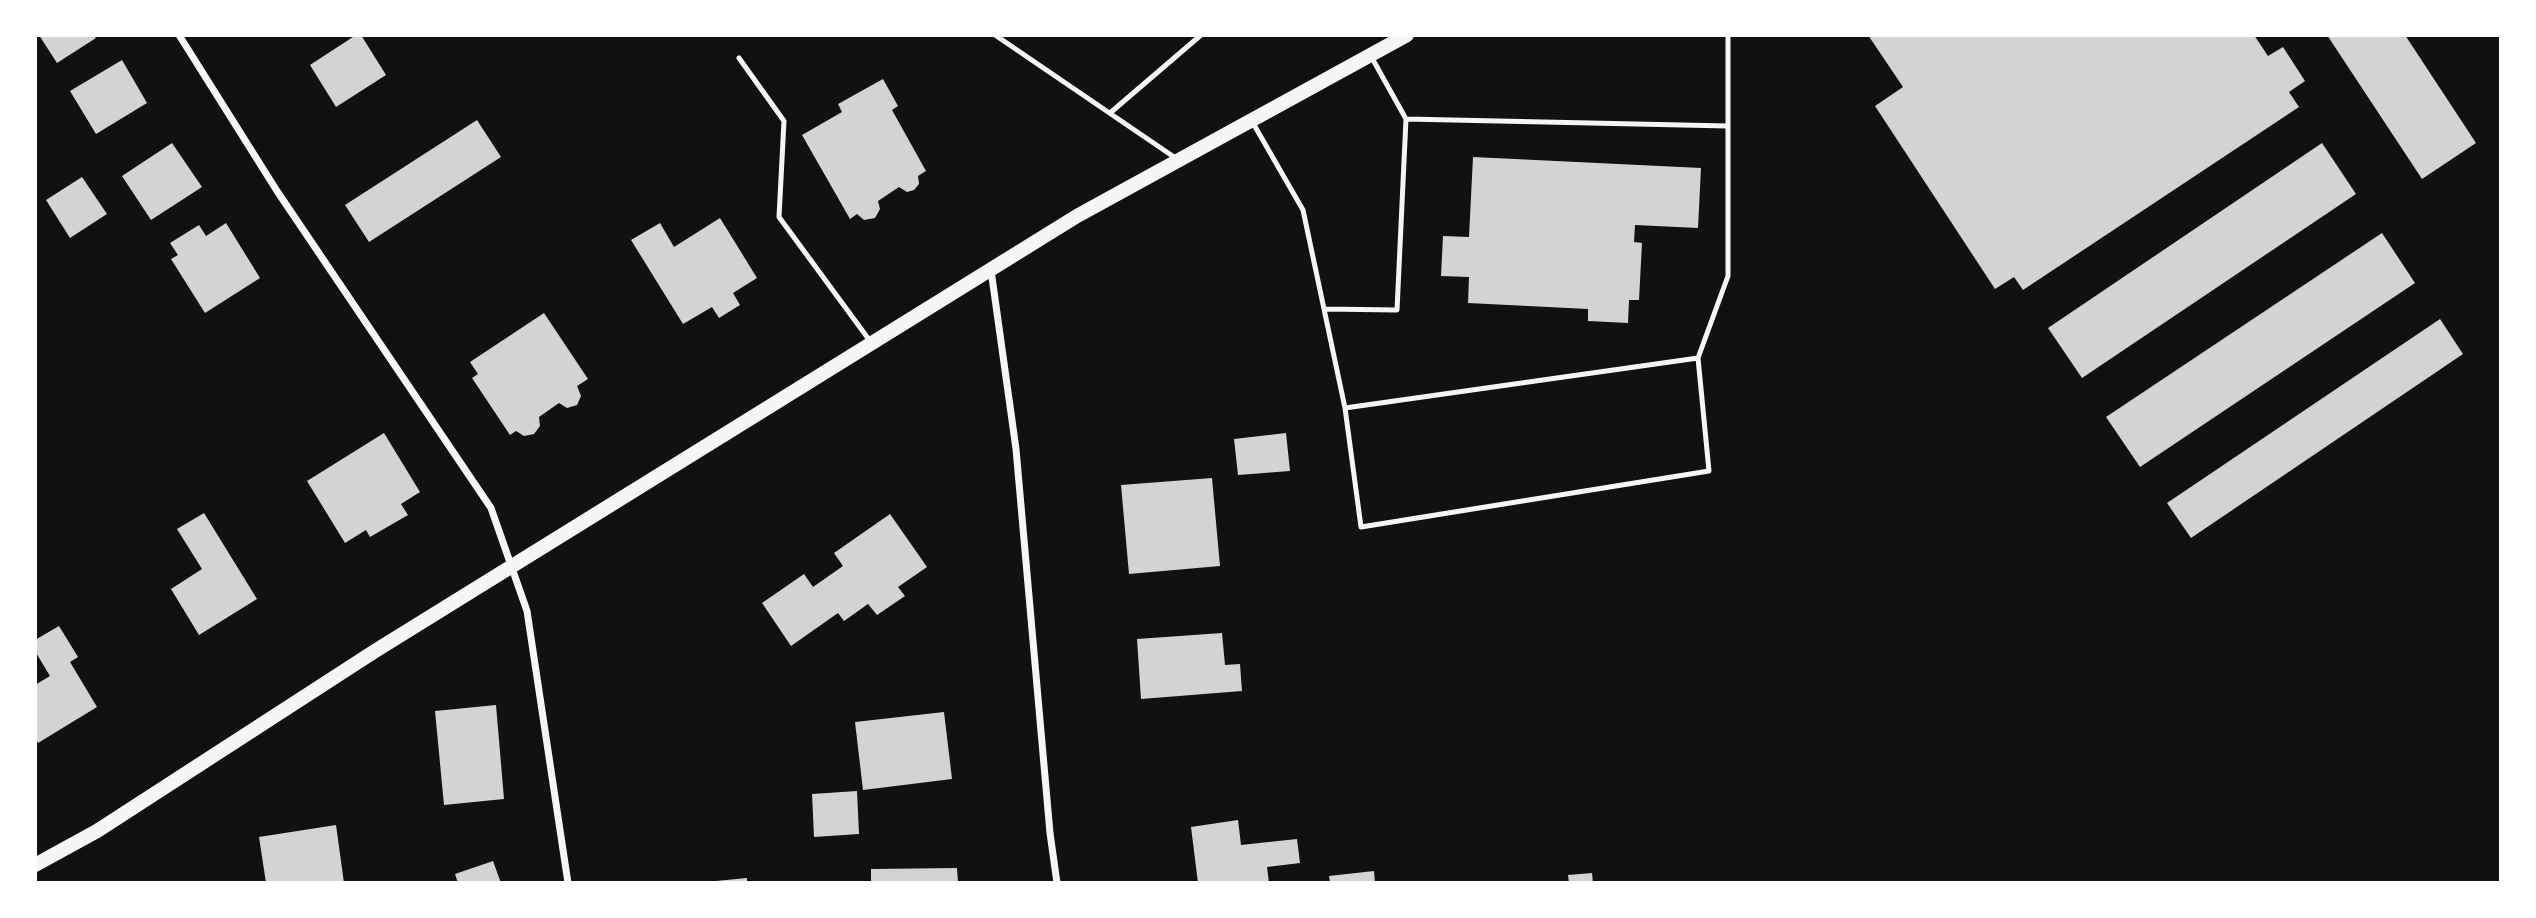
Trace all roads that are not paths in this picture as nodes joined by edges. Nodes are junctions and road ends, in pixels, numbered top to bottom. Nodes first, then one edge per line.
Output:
1 (180, 35) edge
2 (995, 35) edge
3 (1201, 35) edge
4 (1407, 35) edge
5 (1728, 35) edge
6 (1370, 55) junction
7 (739, 58) dead end
8 (1110, 113) junction
9 (1406, 118) junction
10 (1251, 120) junction
11 (1728, 126) junction
12 (1179, 160) junction
13 (990, 270) junction
14 (1324, 309) junction
15 (872, 343) junction
16 (1698, 358) junction
17 (1345, 408) junction
18 (512, 567) junction
19 (35, 865) edge
20 (568, 883) edge
21 (1057, 883) edge

1 - 18 street
2 - 8 lane
3 - 8 lane
4 - 6 main road
5 - 11 lane
6 - 9 lane
6 - 10 main road
7 - 15 lane
8 - 12 lane
9 - 11 lane
9 - 14 lane
10 - 12 main road
10 - 14 lane
11 - 16 lane
12 - 13 main road
13 - 15 main road
13 - 21 street
14 - 17 lane
15 - 18 main road
16 - 17 lane
16 - 17 lane
18 - 19 main road
18 - 20 street

